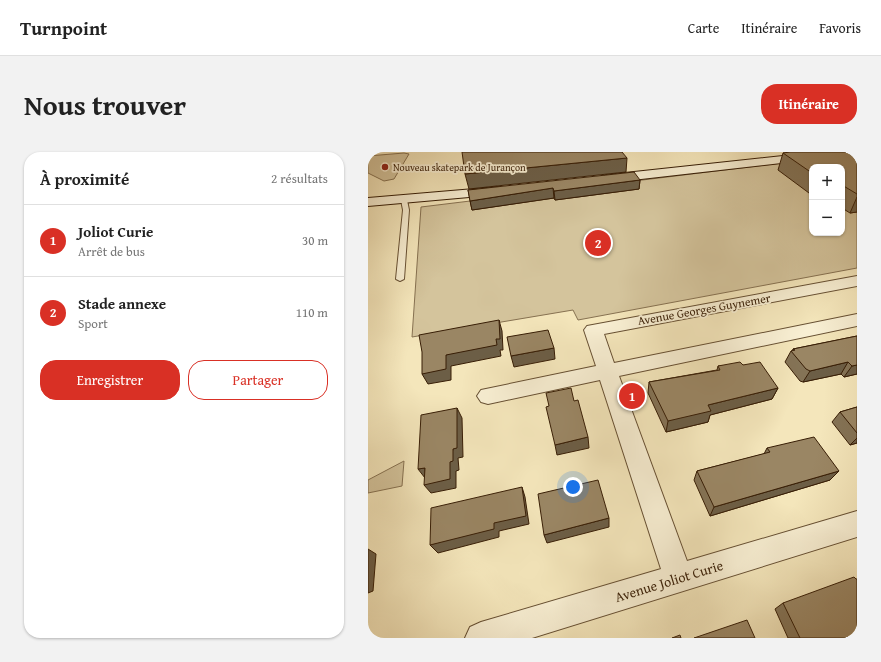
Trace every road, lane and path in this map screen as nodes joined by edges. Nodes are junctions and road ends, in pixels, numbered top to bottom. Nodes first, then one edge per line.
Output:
1 (776, 152) edge
2 (851, 152) edge
3 (368, 194) edge
4 (404, 200) junction
5 (368, 202) edge
6 (400, 279) dead end
7 (857, 281) edge
8 (857, 320) edge
9 (606, 370) junction
10 (488, 396) dead end
11 (857, 524) edge
12 (678, 577) junction
13 (480, 638) edge

1 - 2 main road
3 - 4 main road
4 - 5 main road
4 - 6 lane
7 - 9 street, Avenue Georges Guynemer
8 - 9 street
9 - 10 street
9 - 12 street, Avenue Georges Guynemer
11 - 12 street, Avenue Joliot Curie
12 - 13 street, Avenue Joliot Curie

